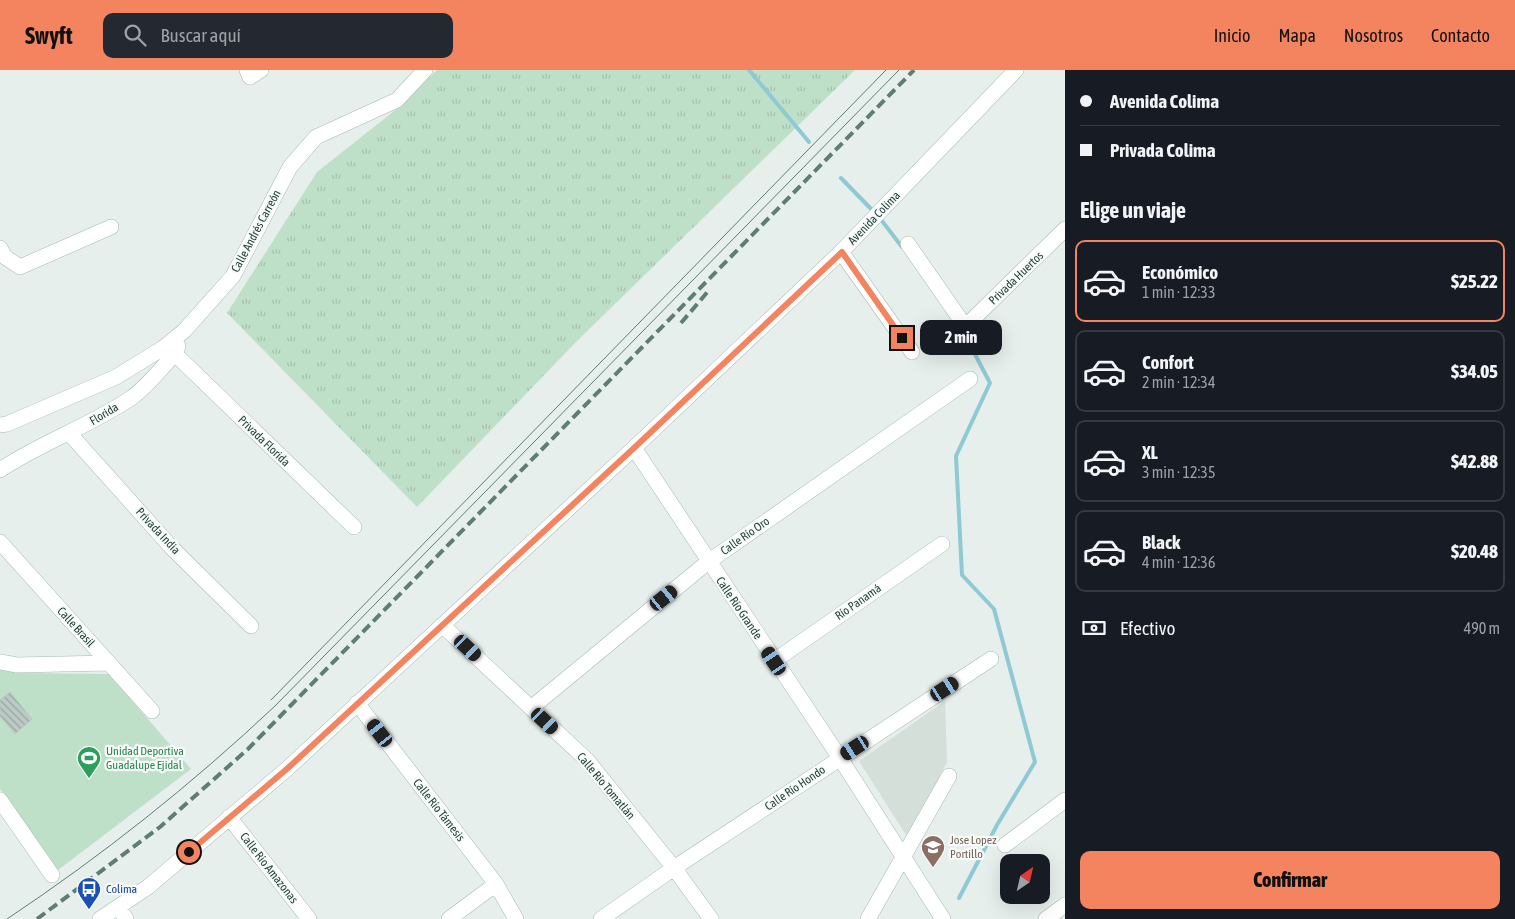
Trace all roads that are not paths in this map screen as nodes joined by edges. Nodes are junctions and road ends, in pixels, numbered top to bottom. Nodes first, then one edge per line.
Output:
1 (247, 70) edge
2 (261, 70) edge
3 (425, 70) edge
4 (1016, 70) edge
5 (111, 227) dead end
6 (1065, 229) edge
7 (908, 244) dead end
8 (0, 248) edge
9 (842, 252) junction
10 (184, 331) junction
11 (912, 352) dead end
12 (175, 354) junction
13 (970, 378) dead end
14 (0, 425) edge
15 (69, 433) junction
16 (634, 448) junction
17 (0, 470) edge
18 (354, 527) dead end
19 (0, 542) edge
20 (942, 544) dead end
21 (708, 562) junction
22 (442, 625) junction
23 (251, 626) dead end
24 (991, 659) dead end
25 (774, 661) junction
26 (0, 662) edge
27 (109, 664) junction
28 (356, 703) junction
29 (531, 708) junction
30 (152, 711) dead end
31 (840, 758) junction
32 (949, 776) dead end
33 (0, 800) edge
34 (1065, 800) edge
35 (229, 817) junction
36 (1005, 845) dead end
37 (904, 858) junction
38 (674, 868) junction
39 (52, 875) dead end
40 (496, 884) junction
41 (1065, 904) edge
42 (122, 913) edge
43 (100, 919) edge
44 (309, 919) edge
45 (449, 919) edge
46 (516, 919) edge
47 (601, 919) edge
48 (711, 919) edge
49 (868, 919) edge
50 (942, 919) edge
51 (1046, 919) edge

1 - 2 street
3 - 10 street, Calle Andrés Carreón
4 - 9 street, Avenida Colima
5 - 8 street
6 - 7 street, Privada Huertos
9 - 11 street
9 - 16 street, Avenida Colima
10 - 12 street, Florida
10 - 14 street, Calle Andrés Carreón
12 - 15 street, Florida
12 - 18 street, Privada Florida
13 - 21 street, Calle Río Oro
15 - 17 street, Florida
15 - 23 street, Privada India
16 - 21 street, Calle Río Grande
16 - 22 street, Avenida Colima
19 - 27 street, Calle Brasil
20 - 25 street, Río Panamá
21 - 25 street, Calle Río Grande
21 - 29 street, Calle Río Oro
22 - 28 street, Avenida Colima
22 - 29 street, Calle Río Tomatlán
24 - 31 street, Calle Río Hondo
25 - 31 street, Calle Río Grande
26 - 27 street
27 - 30 street, Calle Brasil
28 - 35 street, Avenida Colima
28 - 40 street, Calle Río Támesis
29 - 38 street, Calle Río Tomatlán
31 - 37 street, Calle Río Grande
31 - 38 street, Calle Río Hondo
32 - 37 street
33 - 39 street
34 - 36 street
35 - 42 street, Avenida Colima
35 - 44 street, Calle Río Amazonas
37 - 49 street
37 - 50 street, Calle Río Grande
38 - 47 street, Calle Río Hondo
38 - 48 street, Calle Río Tomatlán
40 - 45 street
40 - 46 street, Calle Río Támesis
41 - 51 street
42 - 43 street, Avenida Colima

